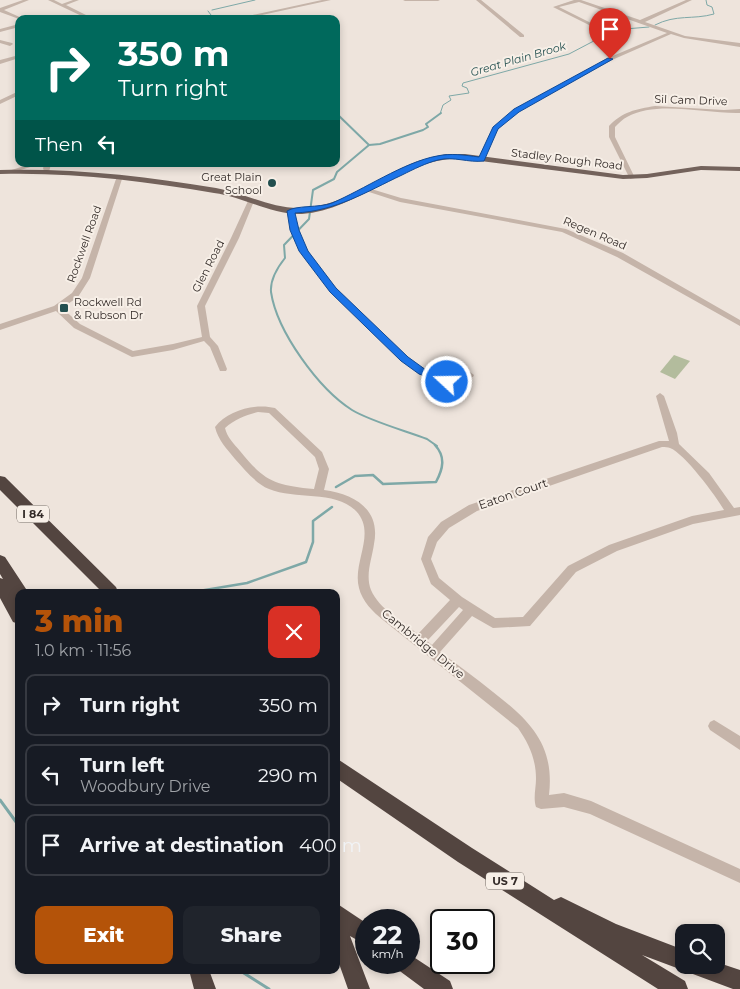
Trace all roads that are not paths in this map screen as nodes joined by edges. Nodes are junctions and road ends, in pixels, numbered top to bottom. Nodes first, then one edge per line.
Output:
1 (27, 0) edge
2 (50, 0) edge
3 (77, 0) edge
4 (329, 0) edge
5 (405, 0) edge
6 (438, 0) edge
7 (478, 0) edge
8 (577, 0) edge
9 (690, 0) edge
10 (62, 5) junction
11 (0, 10) edge
12 (83, 15) edge
13 (256, 15) edge
14 (15, 16) edge
15 (641, 22) junction
16 (15, 26) edge
17 (593, 26) dead end
18 (0, 31) edge
19 (670, 32) junction
20 (522, 36) dead end
21 (0, 41) edge
22 (10, 44) dead end
23 (740, 45) edge
24 (15, 57) edge
25 (0, 62) edge
26 (15, 95) edge
27 (0, 102) edge
28 (740, 111) edge
29 (481, 159) junction
30 (26, 167) edge
31 (47, 167) edge
32 (740, 169) edge
33 (11, 171) junction
34 (0, 172) edge
35 (632, 178) junction
36 (120, 179) junction
37 (368, 190) junction
38 (252, 201) junction
39 (291, 211) junction
40 (57, 308) junction
41 (740, 322) edge
42 (0, 327) edge
43 (206, 338) junction
44 (222, 369) dead end
45 (470, 375) dead end
46 (660, 396) dead end
47 (674, 445) junction
48 (0, 481) edge
49 (318, 492) junction
50 (736, 511) edge
51 (66, 547) junction
52 (0, 561) edge
53 (0, 584) edge
54 (18, 589) edge
55 (108, 589) edge
56 (115, 589) edge
57 (458, 600) junction
58 (15, 610) edge
59 (471, 610) junction
60 (419, 642) junction
61 (432, 653) junction
62 (714, 726) dead end
63 (740, 744) edge
64 (340, 770) edge
65 (406, 815) junction
66 (740, 876) edge
67 (340, 916) edge
68 (355, 927) edge
69 (340, 934) edge
70 (675, 958) edge
71 (420, 973) edge
72 (199, 974) edge
73 (720, 974) edge
74 (740, 981) edge
75 (205, 989) edge
76 (359, 989) edge
77 (442, 989) edge
78 (677, 989) edge

1 - 11 street
2 - 10 street
3 - 10 street
4 - 13 street
5 - 6 street
7 - 20 street
8 - 15 street
8 - 17 street
9 - 15 street
10 - 12 street
11 - 14 street
15 - 19 street
16 - 18 street
19 - 23 street
19 - 29 street
21 - 22 street
24 - 25 street
26 - 27 street
28 - 35 street, Sil Cam Drive
29 - 35 main road, Stadley Rough Road
29 - 37 main road, Stadley Rough Road
30 - 33 street
31 - 33 main road, Stadley Rough Road
31 - 36 main road, Stadley Rough Road
32 - 35 main road, Stadley Rough Road
33 - 34 main road, Stadley Rough Road
36 - 38 main road, Stadley Rough Road
36 - 40 street, Rockwell Road
37 - 39 main road, Stadley Rough Road
37 - 41 street, Regen Road
38 - 39 main road, Stadley Rough Road
38 - 43 street, Glen Road
39 - 45 street
40 - 42 street, Rockwell Road
40 - 43 street
43 - 44 street, Glen Road
46 - 47 street
47 - 50 street, Eaton Court
47 - 57 street, Eaton Court
48 - 51 highway, I 84
49 - 49 street, Cambridge Drive
49 - 60 street, Cambridge Drive
50 - 59 street, Eaton Court
51 - 55 highway, I 84
51 - 56 highway
52 - 54 highway
53 - 58 highway
57 - 59 street, Eaton Court
57 - 60 street
59 - 61 street
60 - 61 street, Cambridge Drive
61 - 66 street, Cambridge Drive
62 - 63 street
64 - 65 highway, US 7
65 - 70 highway
65 - 78 highway, US 7
67 - 68 highway
69 - 76 highway
71 - 77 highway
72 - 75 highway
73 - 74 highway

